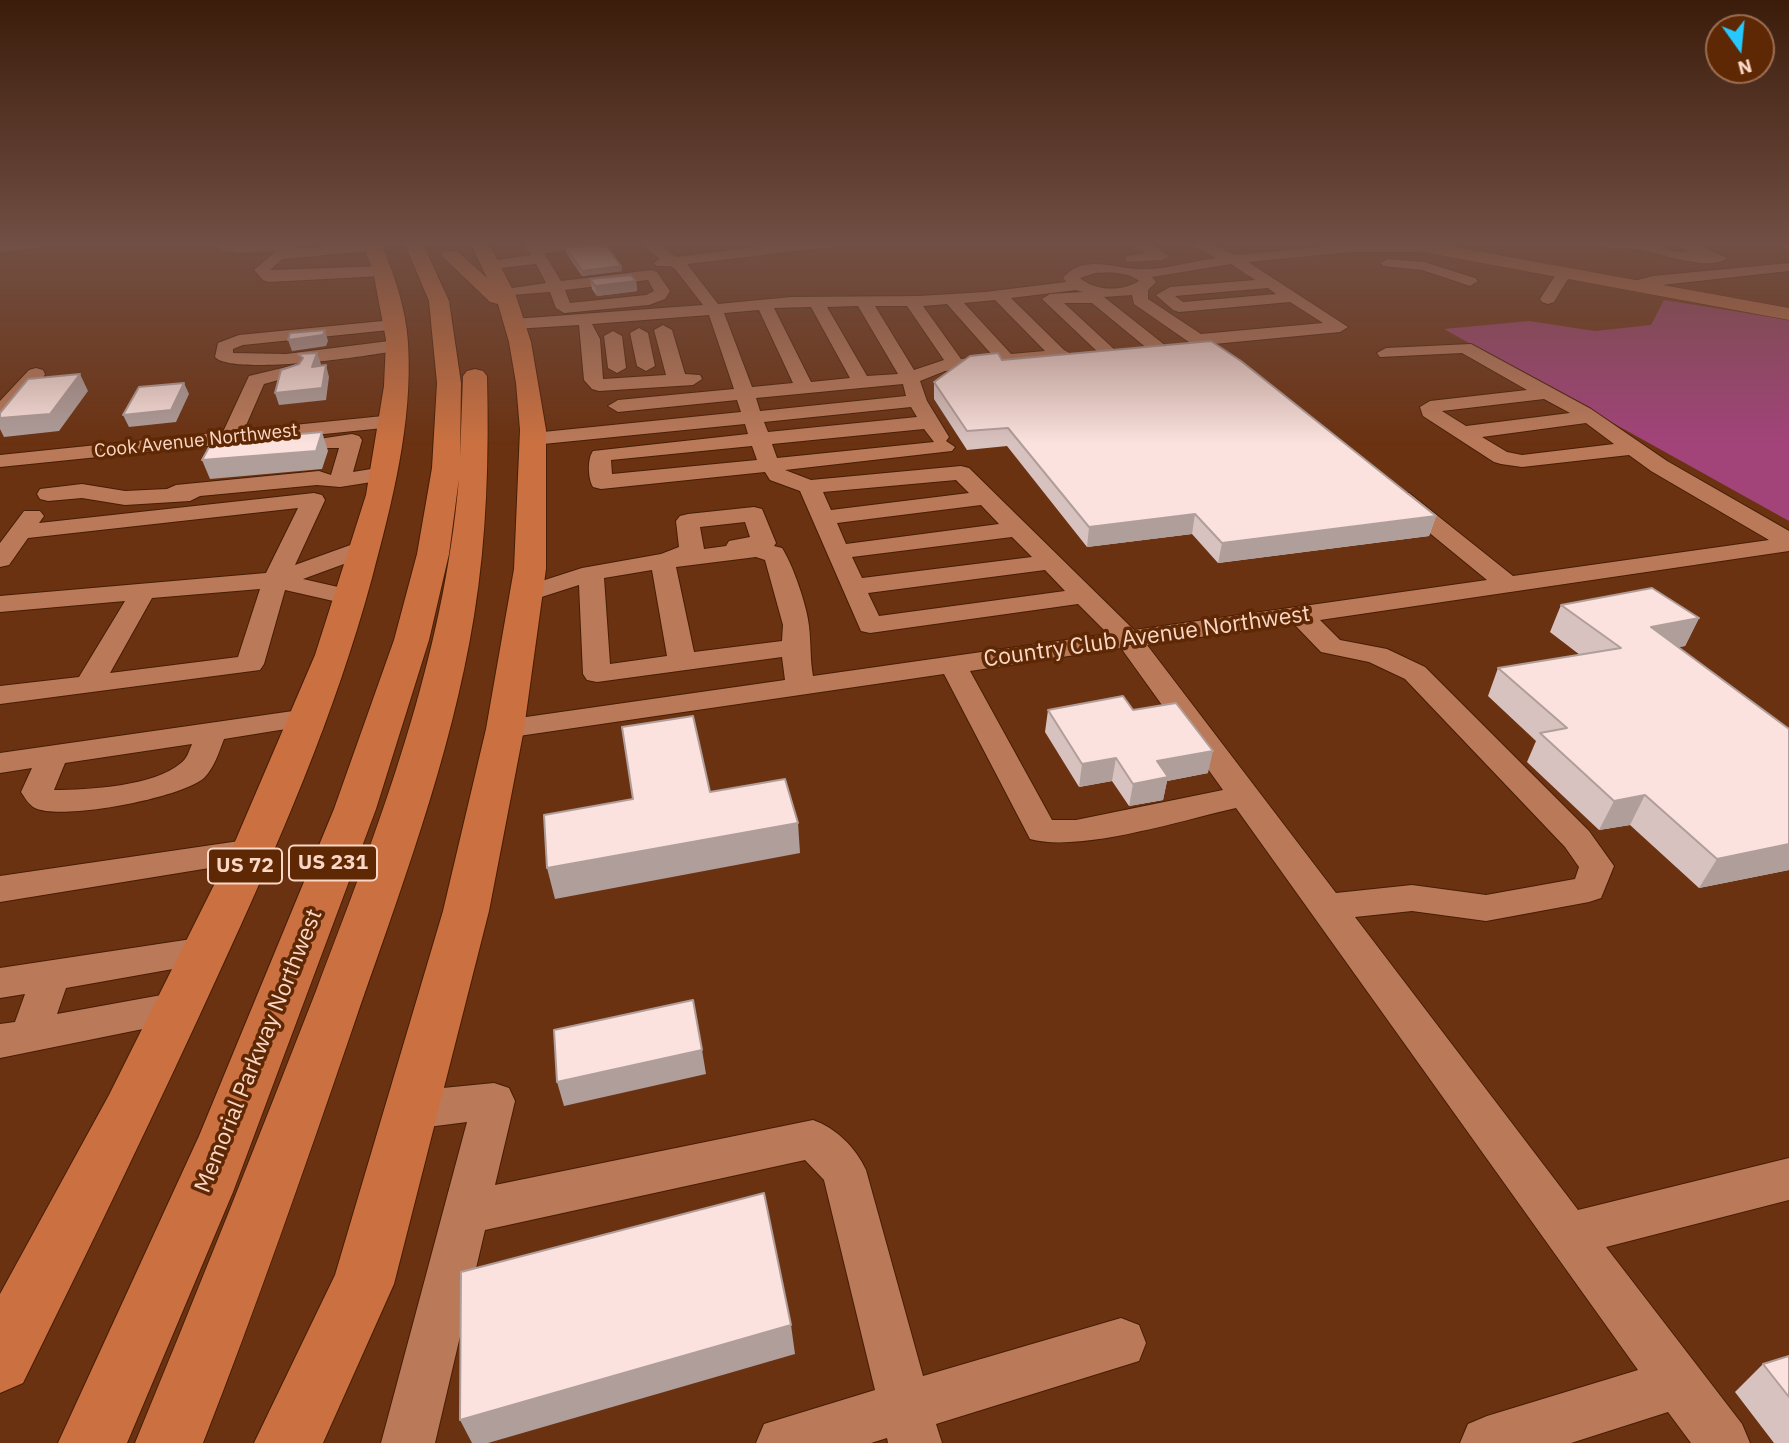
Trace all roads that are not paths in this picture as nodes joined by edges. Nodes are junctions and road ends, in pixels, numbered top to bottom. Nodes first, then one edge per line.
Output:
1 (379, 309) edge
2 (404, 309) edge
3 (416, 309) edge
4 (437, 309) edge
5 (440, 309) edge
6 (453, 309) edge
7 (457, 309) edge
8 (481, 309) edge
9 (585, 309) edge
10 (710, 309) edge
11 (745, 309) edge
12 (767, 309) edge
13 (820, 309) edge
14 (868, 309) edge
15 (918, 309) edge
16 (960, 309) edge
17 (1013, 309) edge
18 (1065, 309) edge
19 (1110, 309) edge
20 (1160, 309) edge
21 (1313, 309) edge
22 (1763, 309) edge
23 (1316, 311) junction
24 (1789, 314) edge
25 (651, 316) junction
26 (718, 317) junction
27 (1173, 324) junction
28 (663, 330) junction
29 (588, 333) junction
30 (639, 333) junction
31 (613, 336) junction
32 (1199, 343) junction
33 (1160, 350) junction
34 (1120, 351) junction
35 (1386, 352) dead end
36 (1060, 356) junction
37 (1006, 360) junction
38 (955, 365) junction
39 (1245, 372) edge
40 (36, 373) dead end
41 (646, 374) junction
42 (617, 377) junction
43 (910, 378) junction
44 (677, 380) junction
45 (861, 382) junction
46 (805, 388) junction
47 (1547, 393) junction
48 (917, 401) junction
49 (618, 406) dead end
50 (0, 413) edge
51 (1589, 417) junction
52 (754, 418) junction
53 (929, 422) junction
54 (1462, 433) junction
55 (330, 435) junction
56 (231, 437) junction
57 (533, 439) junction
58 (270, 441) junction
59 (1634, 448) junction
60 (378, 450) junction
61 (82, 452) junction
62 (10, 459) edge
63 (953, 460) junction
64 (188, 469) dead end
65 (67, 471) junction
66 (0, 479) edge
67 (333, 480) junction
68 (1381, 482) edge
69 (809, 487) junction
70 (48, 494) junction
71 (175, 494) junction
72 (986, 498) junction
73 (823, 518) junction
74 (1017, 529) junction
75 (20, 532) junction
76 (1789, 542) edge
77 (365, 548) junction
78 (692, 551) dead end
79 (837, 552) junction
80 (0, 559) edge
81 (663, 561) junction
82 (1049, 562) junction
83 (591, 573) junction
84 (275, 580) junction
85 (528, 582) junction
86 (1507, 584) junction
87 (853, 587) junction
88 (143, 592) junction
89 (1083, 596) junction
90 (351, 597) junction
91 (0, 604) edge
92 (1300, 615) junction
93 (1129, 640) junction
94 (795, 647) junction
95 (682, 662) junction
96 (953, 665) junction
97 (89, 684) junction
98 (800, 686) junction
99 (0, 695) edge
100 (307, 718) junction
101 (505, 729) junction
102 (212, 732) junction
103 (53, 755) junction
104 (0, 763) edge
105 (1244, 796) junction
106 (253, 851) junction
107 (0, 889) edge
108 (1327, 906) junction
109 (205, 951) junction
110 (51, 976) junction
111 (0, 984) edge
112 (178, 1008) junction
113 (15, 1038) edge
114 (412, 1110) junction
115 (1789, 1179) edge
116 (467, 1212) junction
117 (1569, 1234) junction
118 (21, 1281) edge
119 (363, 1284) junction
120 (1121, 1343) dead end
121 (0, 1360) edge
122 (1679, 1383) junction
123 (910, 1424) edge
124 (92, 1443) edge
125 (169, 1443) edge
126 (288, 1443) edge
127 (311, 1443) edge
128 (408, 1443) edge
129 (783, 1443) edge
130 (1488, 1443) edge
131 (1723, 1443) edge

1 - 2 street
3 - 56 street
4 - 60 highway, US 72
5 - 124 highway, Memorial Parkway Northwest / US 231
6 - 125 highway, US 231
7 - 57 highway, US 72
8 - 29 street
9 - 25 street
10 - 26 street
11 - 26 street
12 - 46 street
13 - 45 street
14 - 43 street
15 - 38 street
16 - 37 street
17 - 36 street
18 - 34 street
19 - 33 street
20 - 27 street
21 - 23 street
22 - 24 main road
23 - 27 street
23 - 32 street
25 - 26 street
25 - 29 street
26 - 28 street
26 - 52 street
27 - 32 street
28 - 30 street
28 - 44 street
29 - 31 street
29 - 42 street
30 - 31 street
30 - 41 street
31 - 42 street
32 - 33 street
32 - 39 street
33 - 34 street
34 - 36 street
35 - 47 street
36 - 37 street
37 - 38 street
38 - 43 street
40 - 50 street
41 - 42 street
41 - 44 street
43 - 45 street
43 - 48 street
44 - 52 street
45 - 46 street
46 - 52 street
47 - 51 street
47 - 54 street
48 - 52 street
48 - 53 street
49 - 52 street
51 - 54 street
51 - 59 street
52 - 52 street
52 - 53 street
52 - 57 street
52 - 63 street
52 - 69 street
53 - 63 street
54 - 59 street
55 - 58 street, Cook Avenue Northwest
55 - 60 street, Cook Avenue Northwest
55 - 60 street
56 - 58 street, Cook Avenue Northwest
56 - 61 street, Cook Avenue Northwest
57 - 85 highway, US 72
58 - 65 street
59 - 76 street
60 - 67 street
60 - 67 street
60 - 77 highway, US 72
61 - 62 street, Cook Avenue Northwest
61 - 65 street
62 - 66 street
63 - 69 street
63 - 72 street
64 - 71 street
65 - 70 street
67 - 71 street
68 - 86 street
69 - 73 street
70 - 71 street
70 - 75 street
72 - 73 street
72 - 74 street
73 - 79 street
74 - 79 street
74 - 82 street
75 - 80 street
75 - 84 street
76 - 86 street, Country Club Avenue Northwest
77 - 84 street
77 - 90 highway, US 72
78 - 81 street
79 - 87 street
81 - 83 street
81 - 94 street
81 - 95 street
82 - 87 street
82 - 89 street
83 - 85 street
83 - 95 street
84 - 88 street
84 - 90 street
84 - 97 street
85 - 101 highway, US 72
86 - 92 street, Country Club Avenue Northwest
87 - 89 street
88 - 91 street
88 - 97 street
89 - 93 street
90 - 100 highway, US 72
92 - 93 street, Country Club Avenue Northwest
92 - 108 street
93 - 96 street, Country Club Avenue Northwest
93 - 105 street
94 - 95 street
94 - 98 street
96 - 98 street, Country Club Avenue Northwest
96 - 105 street
97 - 99 street
98 - 101 street, Country Club Avenue Northwest
100 - 102 street
100 - 106 highway, US 72
101 - 114 highway, US 72
102 - 103 street
102 - 103 street
103 - 104 street
105 - 108 street
106 - 107 street
106 - 109 highway, US 72
108 - 117 street
109 - 110 street
109 - 112 highway, US 72
110 - 111 street
110 - 113 street
112 - 113 street
112 - 118 highway, US 72
114 - 116 street
114 - 119 highway, US 72
115 - 117 street
116 - 123 street
116 - 128 street
117 - 122 street
118 - 121 highway, US 72
119 - 126 highway, US 72
119 - 127 main road
120 - 123 street
122 - 130 street
122 - 131 street
123 - 129 street

